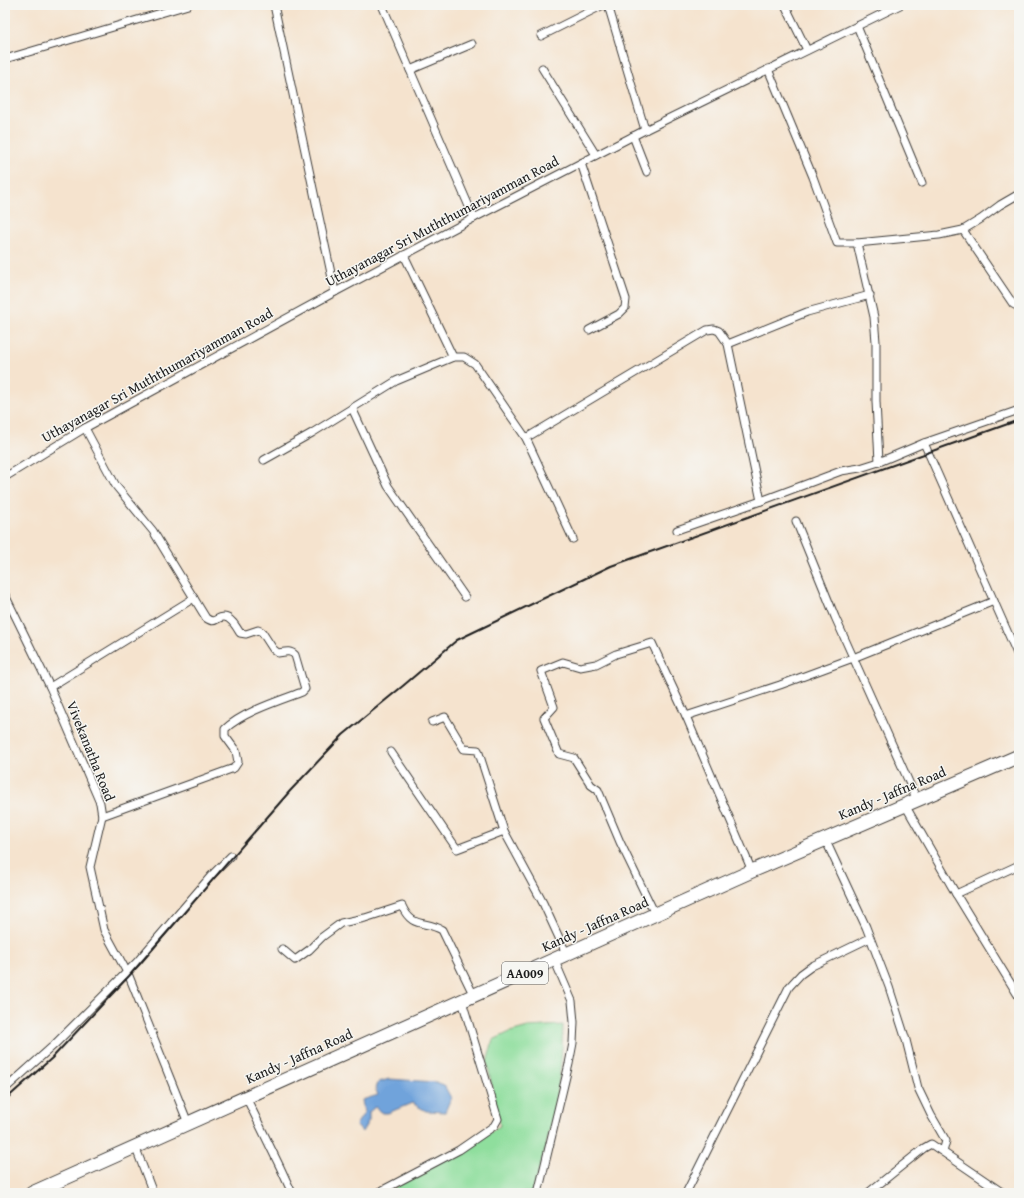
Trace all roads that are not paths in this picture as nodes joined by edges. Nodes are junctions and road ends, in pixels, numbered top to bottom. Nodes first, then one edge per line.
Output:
1 (188, 5) edge
2 (274, 5) edge
3 (382, 5) edge
4 (603, 5) edge
5 (608, 5) edge
6 (785, 5) edge
7 (900, 5) edge
8 (857, 26) junction
9 (541, 36) dead end
10 (472, 44) dead end
11 (807, 50) junction
12 (5, 59) edge
13 (542, 68) dead end
14 (768, 69) junction
15 (410, 70) junction
16 (645, 130) junction
17 (633, 136) junction
18 (596, 156) junction
19 (581, 163) junction
20 (647, 172) dead end
21 (922, 183) dead end
22 (1019, 194) edge
23 (474, 218) junction
24 (963, 230) junction
25 (857, 243) junction
26 (404, 255) junction
27 (335, 292) junction
28 (870, 295) junction
29 (1019, 307) edge
30 (589, 330) dead end
31 (728, 344) junction
32 (453, 357) junction
33 (352, 408) junction
34 (1019, 410) edge
35 (85, 428) junction
36 (526, 438) junction
37 (924, 442) junction
38 (264, 460) dead end
39 (879, 462) junction
40 (5, 477) edge
41 (761, 501) junction
42 (796, 521) dead end
43 (677, 530) dead end
44 (573, 539) dead end
45 (5, 595) edge
46 (194, 598) junction
47 (465, 598) dead end
48 (994, 602) junction
49 (853, 658) junction
50 (1019, 658) edge
51 (50, 687) junction
52 (686, 716) junction
53 (432, 722) dead end
54 (391, 752) dead end
55 (1019, 756) edge
56 (911, 802) junction
57 (102, 816) junction
58 (504, 831) junction
59 (825, 839) junction
60 (231, 856) dead end
61 (1019, 865) edge
62 (752, 871) junction
63 (956, 894) junction
64 (655, 914) junction
65 (870, 938) junction
66 (282, 949) dead end
67 (560, 957) junction
68 (127, 972) junction
69 (1019, 997) edge
70 (468, 998) junction
71 (5, 1089) edge
72 (246, 1097) junction
73 (188, 1123) junction
74 (135, 1146) junction
75 (943, 1152) junction
76 (32, 1193) edge
77 (153, 1193) edge
78 (292, 1193) edge
79 (378, 1193) edge
80 (537, 1193) edge
81 (686, 1193) edge
82 (868, 1193) edge
83 (1003, 1193) edge

1 - 12 street
2 - 27 street
3 - 15 street
4 - 9 street
5 - 16 street
6 - 11 street
7 - 8 street, Uthayanagar Sri Muththumariyamman Road
8 - 11 street, Uthayanagar Sri Muththumariyamman Road
8 - 21 street
10 - 15 street
11 - 14 street, Uthayanagar Sri Muththumariyamman Road
13 - 18 street
14 - 16 street, Uthayanagar Sri Muththumariyamman Road
14 - 25 street
15 - 23 street
16 - 17 street, Uthayanagar Sri Muththumariyamman Road
17 - 18 street, Uthayanagar Sri Muththumariyamman Road
17 - 20 street
18 - 19 street, Uthayanagar Sri Muththumariyamman Road
19 - 23 street, Uthayanagar Sri Muththumariyamman Road
19 - 30 street
22 - 24 street
23 - 26 street, Uthayanagar Sri Muththumariyamman Road
24 - 25 street
24 - 29 street
25 - 28 street
26 - 27 street, Uthayanagar Sri Muththumariyamman Road
26 - 32 street
27 - 35 street, Uthayanagar Sri Muththumariyamman Road
28 - 31 street
28 - 39 street
31 - 36 street
31 - 41 street
32 - 33 street
32 - 36 street
33 - 38 street
33 - 47 street
34 - 37 street
35 - 40 street, Uthayanagar Sri Muththumariyamman Road
35 - 46 street
36 - 44 street
37 - 39 street
37 - 48 street
39 - 41 street
41 - 43 street
42 - 49 street
45 - 51 street, Vivekanatha Road
46 - 51 street
46 - 57 street
48 - 49 street
48 - 50 street
49 - 52 street
49 - 56 street
51 - 57 street, Vivekanatha Road
52 - 62 street
52 - 64 street
53 - 58 street
54 - 58 street
55 - 56 highway, Kandy - Jaffna Road / AA009
56 - 59 highway, Kandy - Jaffna Road / AA009
56 - 63 street
57 - 68 street, Vivekanatha Road
58 - 67 street
59 - 62 highway, Kandy - Jaffna Road / AA009
59 - 65 street
60 - 68 street
61 - 63 street
62 - 64 highway, Kandy - Jaffna Road / AA009
63 - 69 street
64 - 67 highway, Kandy - Jaffna Road / AA009
65 - 75 street
65 - 81 street
66 - 70 street
67 - 70 highway, Kandy - Jaffna Road / AA009
67 - 80 street
68 - 71 street
68 - 73 street, Vivekanatha Road
70 - 72 highway, Kandy - Jaffna Road / AA009
70 - 79 street
72 - 73 highway, Kandy - Jaffna Road / AA009
72 - 78 street
73 - 74 highway, Kandy - Jaffna Road / AA009
74 - 76 highway, Kandy - Jaffna Road / AA009
74 - 77 street
75 - 82 street
75 - 83 street

